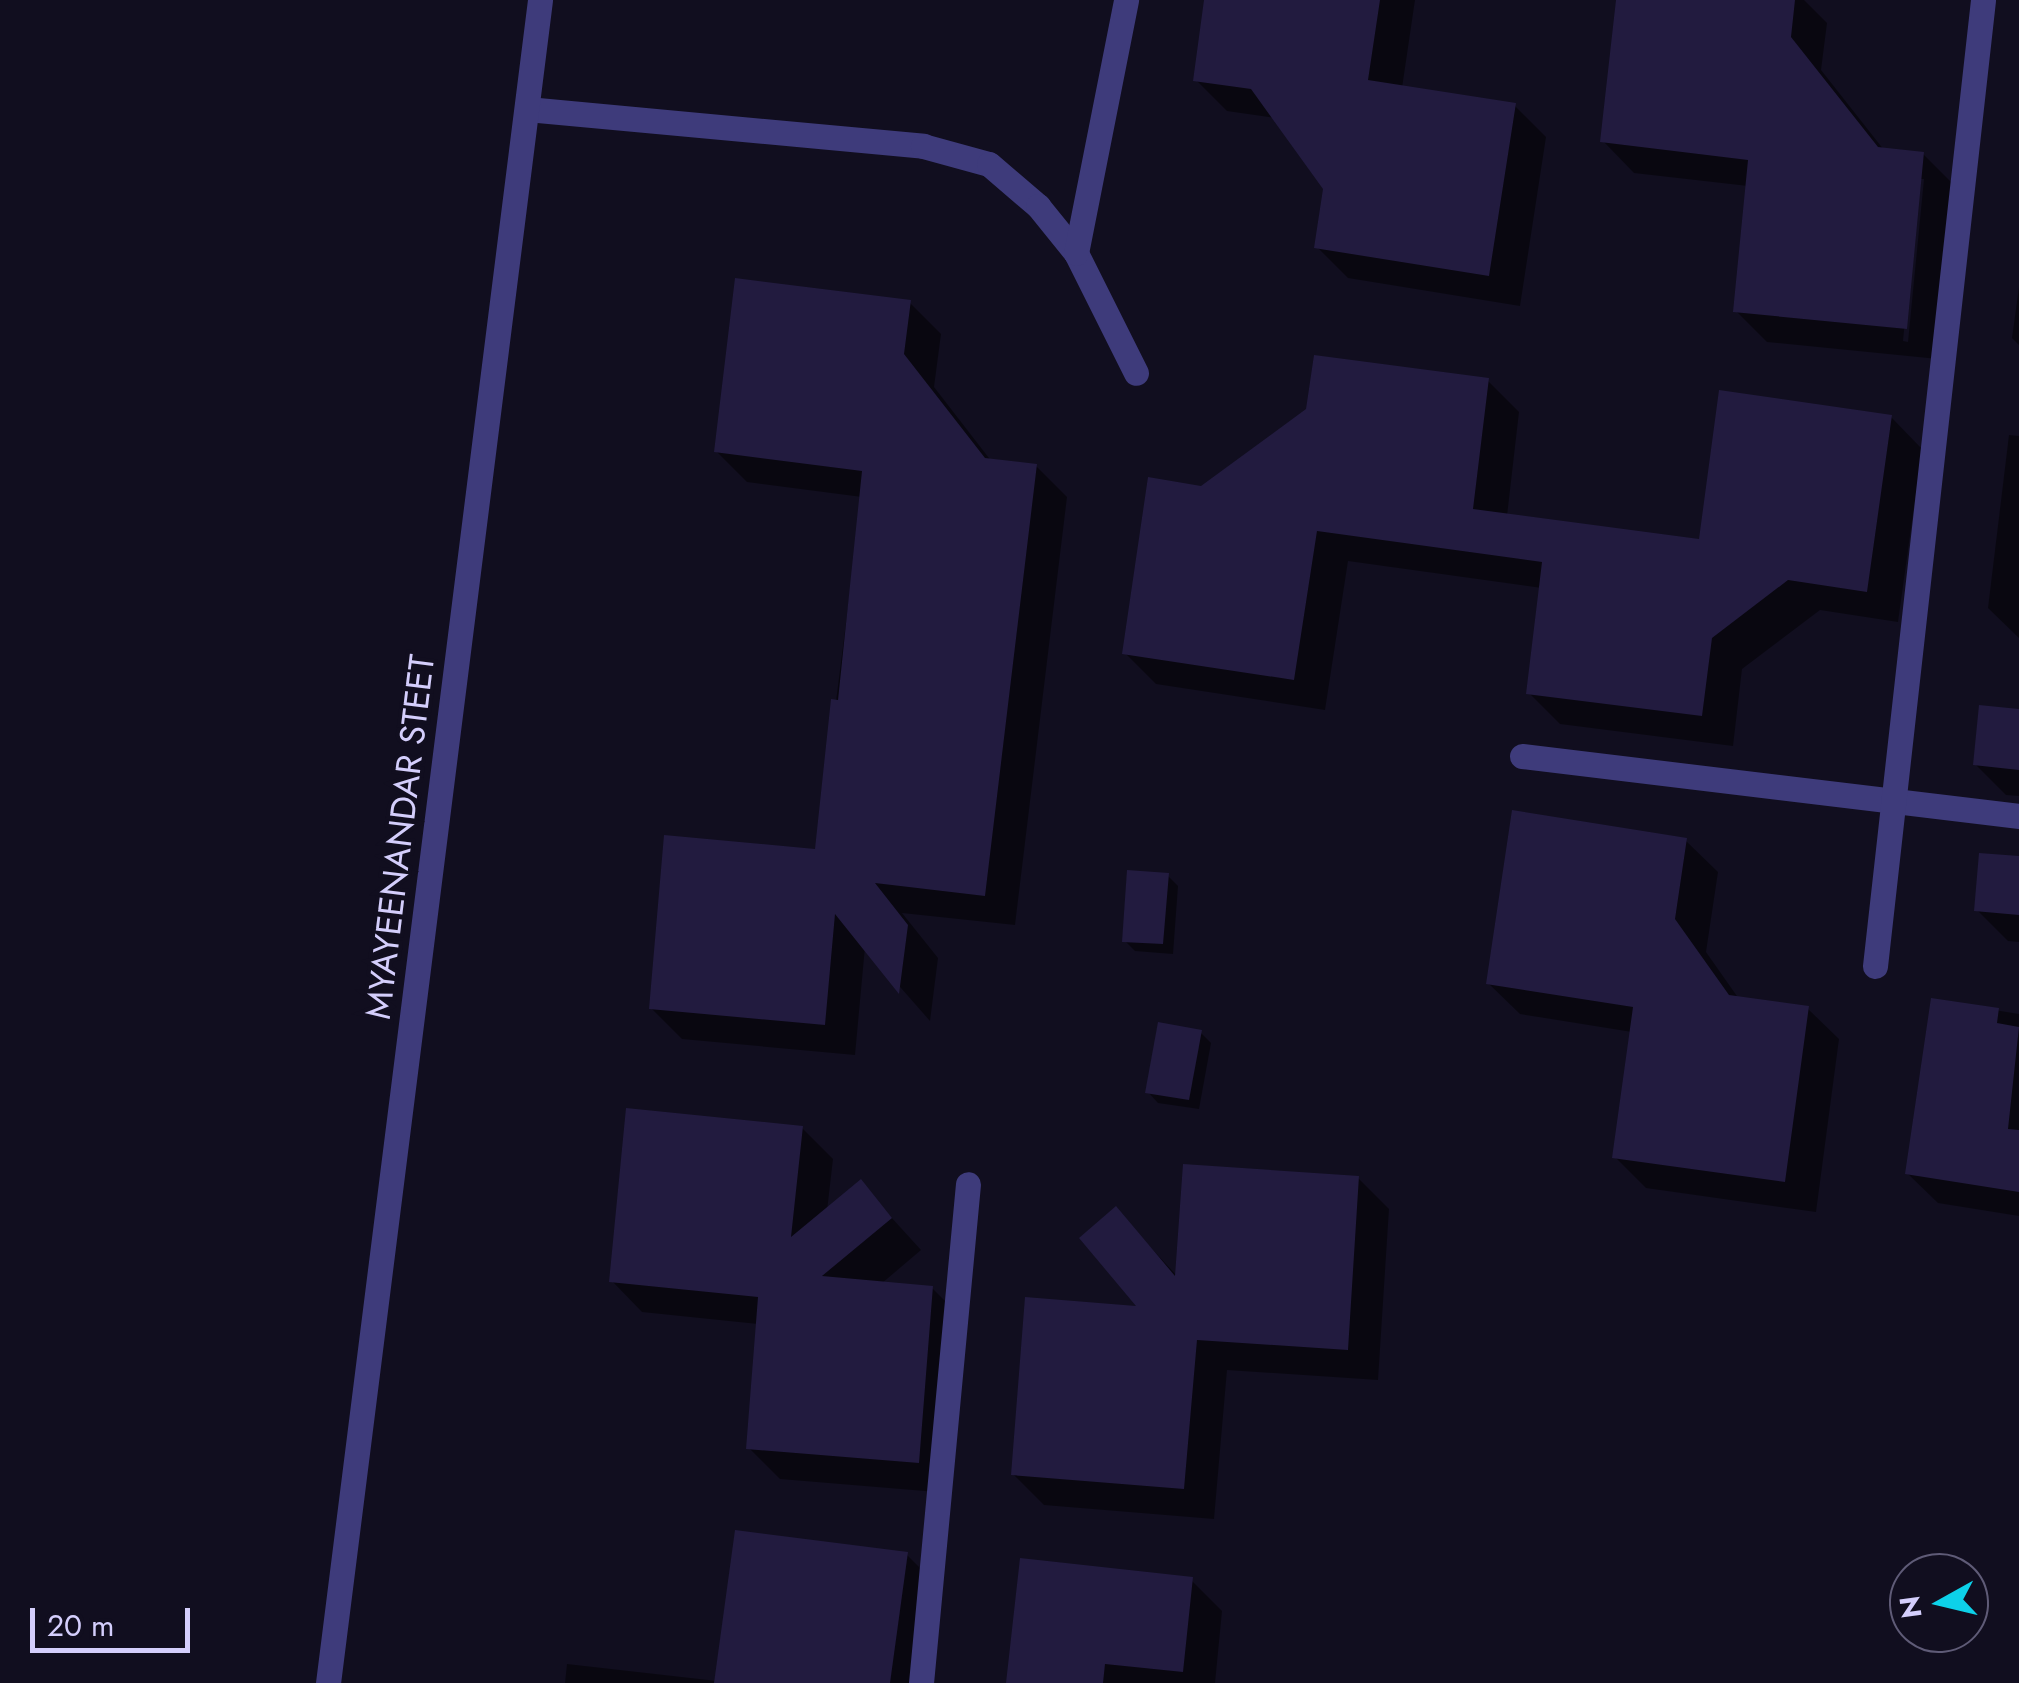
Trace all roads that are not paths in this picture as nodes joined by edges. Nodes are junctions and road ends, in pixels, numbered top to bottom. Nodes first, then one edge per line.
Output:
1 (540, 0) edge
2 (1126, 0) edge
3 (1984, 0) edge
4 (526, 109) junction
5 (1076, 253) junction
6 (1136, 373) dead end
7 (1522, 756) dead end
8 (1892, 800) junction
9 (2019, 816) edge
10 (1875, 966) dead end
11 (968, 1184) dead end
12 (328, 1683) edge
13 (921, 1683) edge

1 - 4 street, MYAYEENANDAR STEET
2 - 5 street
3 - 8 street
4 - 5 street
4 - 12 street, MYAYEENANDAR STEET
5 - 6 street
7 - 8 street
8 - 9 street
8 - 10 street
11 - 13 street

